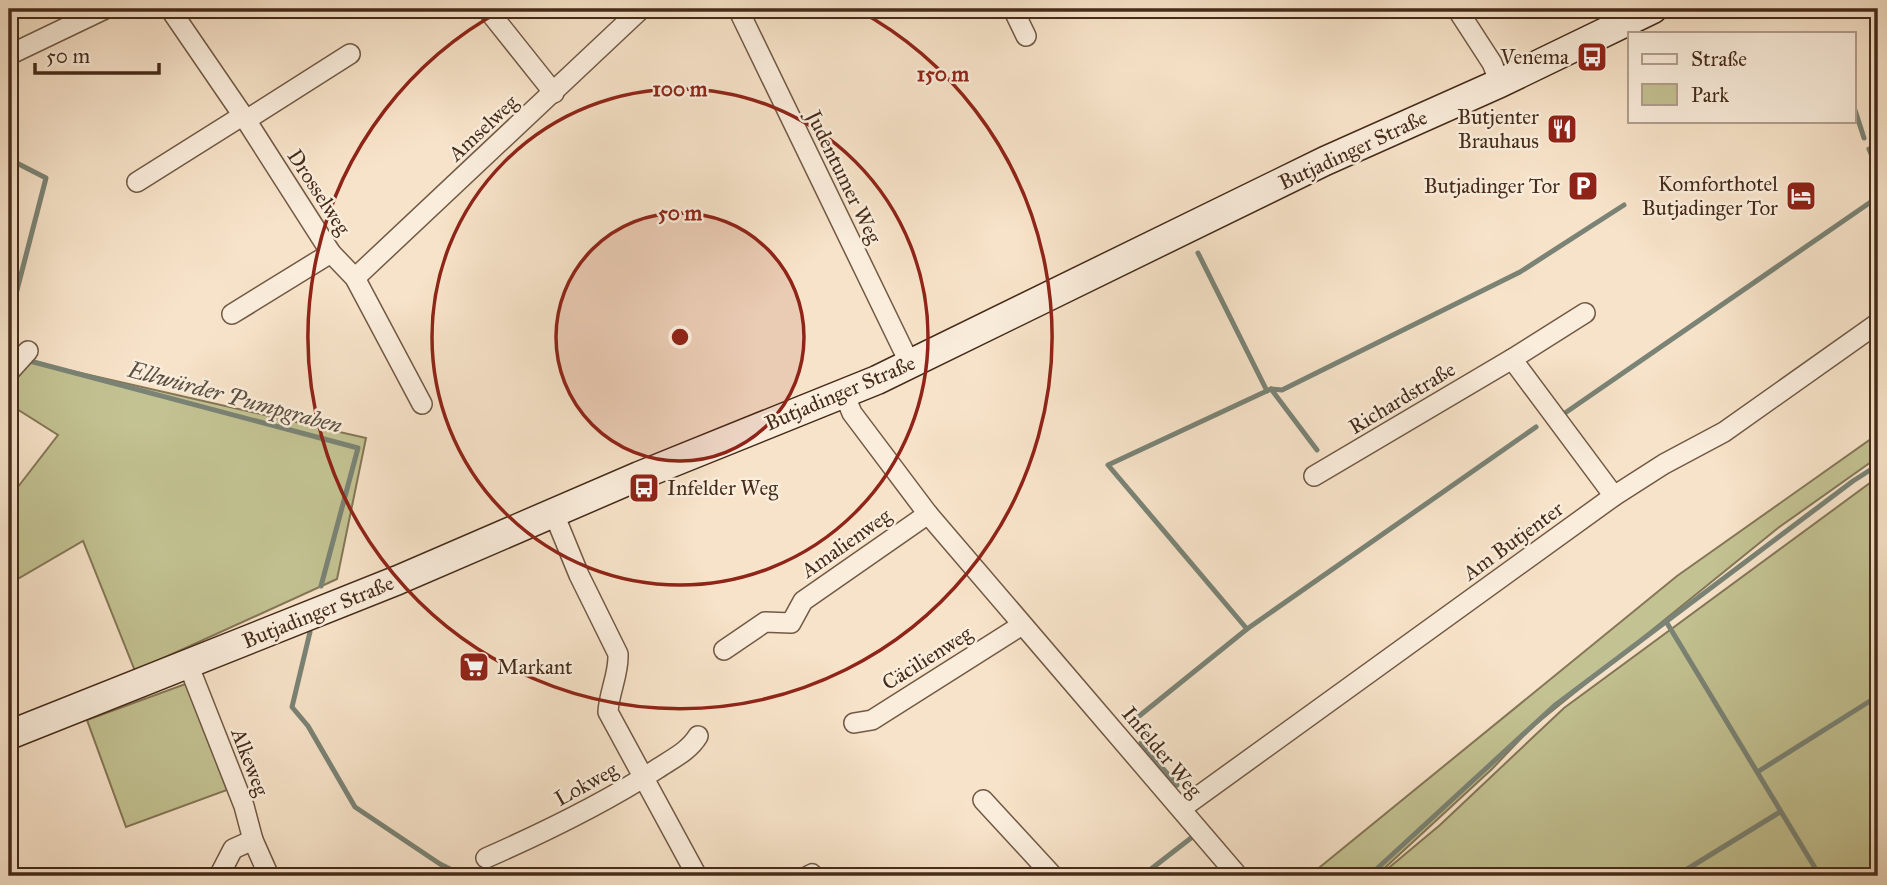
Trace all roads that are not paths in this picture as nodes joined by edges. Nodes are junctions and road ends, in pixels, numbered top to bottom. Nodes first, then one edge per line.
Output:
1 (105, 9) edge
2 (170, 9) edge
3 (487, 9) edge
4 (641, 9) edge
5 (738, 9) edge
6 (1013, 9) edge
7 (1457, 9) edge
8 (1653, 9) edge
9 (1026, 36) dead end
10 (350, 54) dead end
11 (9, 55) edge
12 (1500, 83) junction
13 (554, 93) junction
14 (244, 118) junction
15 (137, 182) dead end
16 (331, 254) junction
17 (355, 278) junction
18 (1585, 313) dead end
19 (232, 314) dead end
20 (1878, 323) edge
21 (28, 351) dead end
22 (1512, 359) junction
23 (909, 364) junction
24 (10, 370) edge
25 (844, 394) junction
26 (422, 404) dead end
27 (1314, 476) dead end
28 (1614, 496) junction
29 (554, 514) junction
30 (928, 514) junction
31 (1022, 625) junction
32 (724, 650) dead end
33 (188, 664) junction
34 (854, 723) dead end
35 (9, 735) edge
36 (698, 736) dead end
37 (643, 778) junction
38 (983, 800) dead end
39 (1182, 808) junction
40 (253, 840) junction
41 (486, 858) dead end
42 (219, 876) edge
43 (269, 876) edge
44 (697, 876) edge
45 (808, 876) edge
46 (814, 876) edge
47 (1053, 876) edge
48 (1238, 876) edge

1 - 11 street
2 - 14 street, Drosselweg
3 - 13 street
4 - 13 street, Amselweg
5 - 23 street, Judentumer Weg
6 - 9 street
7 - 12 street
8 - 12 main road, Butjadinger Straße
10 - 14 street
12 - 23 main road, Butjadinger Straße
13 - 17 street, Amselweg
14 - 15 street
14 - 16 street, Drosselweg
16 - 17 street, Drosselweg
16 - 19 street
17 - 26 street, Drosselweg
18 - 22 street, Richardstraße
20 - 28 street, Am Butjenter
21 - 24 street
22 - 27 street, Richardstraße
22 - 28 street
23 - 25 main road, Butjadinger Straße
25 - 29 main road, Butjadinger Straße
25 - 30 street, Infelder Weg
28 - 39 street, Am Butjenter
29 - 33 main road, Butjadinger Straße
29 - 37 street
30 - 31 street, Infelder Weg
30 - 32 street, Amalienweg
31 - 34 street, Cäcilienweg
31 - 39 street, Infelder Weg
33 - 35 main road, Butjadinger Straße
33 - 40 street, Alkeweg
36 - 37 street, Lokweg
37 - 41 street, Lokweg
37 - 44 street
38 - 47 street
39 - 48 street, Infelder Weg
40 - 42 street
40 - 43 street, Alkeweg
45 - 46 street

